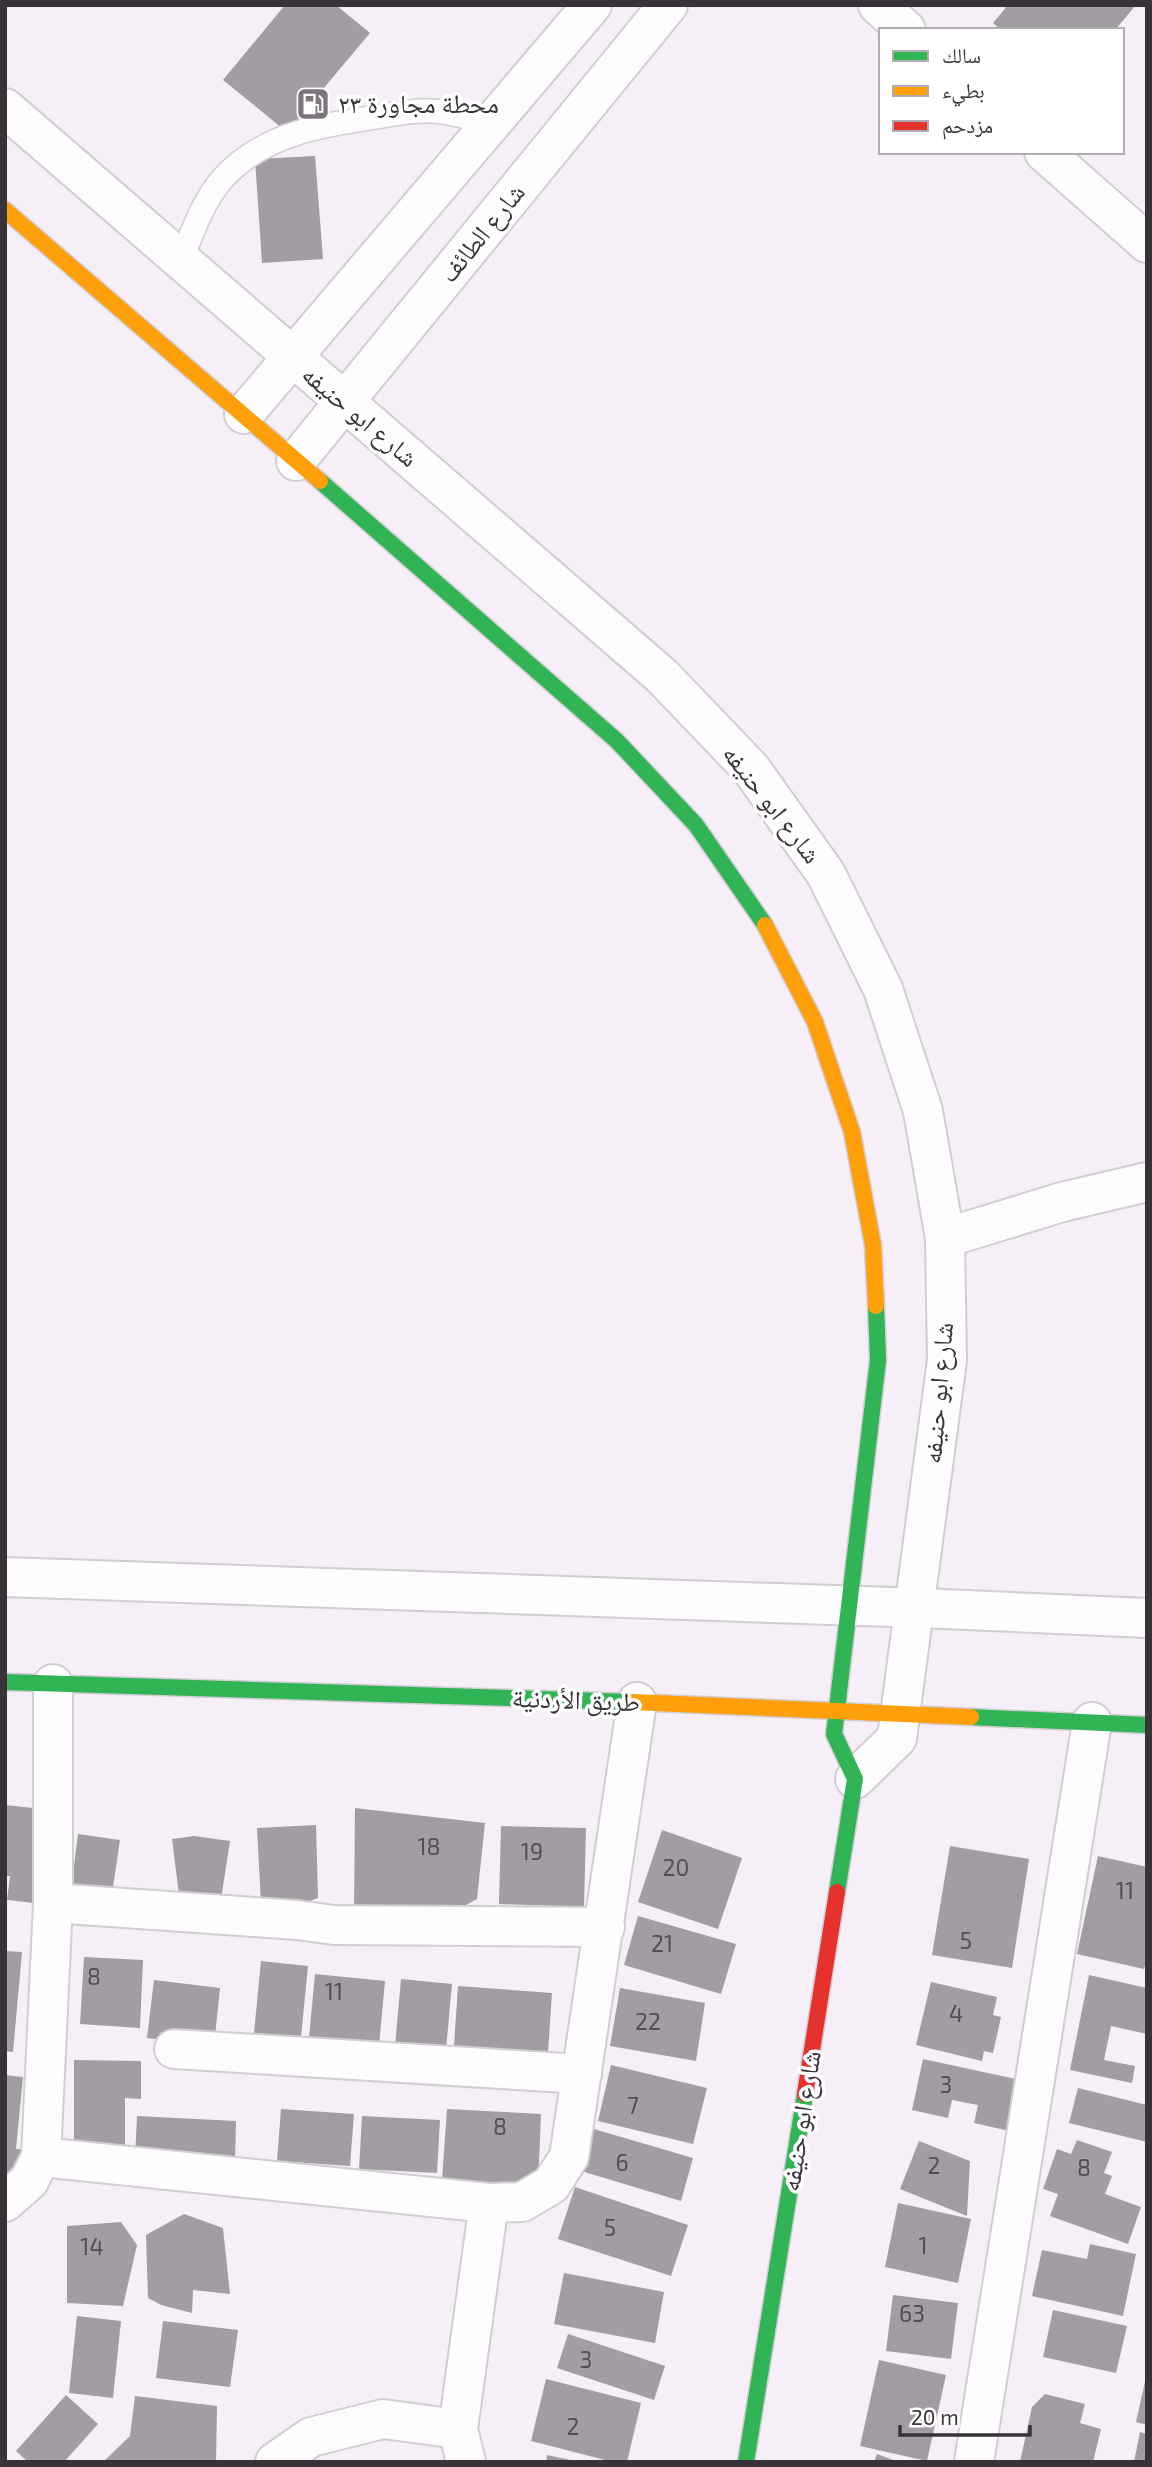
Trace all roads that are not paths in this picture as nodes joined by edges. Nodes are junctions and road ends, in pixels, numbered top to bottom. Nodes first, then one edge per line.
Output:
1 (592, 5) edge
2 (668, 5) edge
3 (878, 5) edge
4 (904, 28) edge
5 (5, 108) edge
6 (492, 123) junction
7 (1046, 154) edge
8 (5, 210) edge
9 (1147, 243) edge
10 (181, 260) junction
11 (293, 358) junction
12 (345, 401) junction
13 (244, 414) junction
14 (296, 461) junction
15 (1147, 1182) edge
16 (945, 1238) junction
17 (5, 1577) edge
18 (848, 1606) junction
19 (913, 1608) junction
20 (1147, 1618) edge
21 (5, 1682) edge
22 (53, 1684) junction
23 (637, 1702) junction
24 (836, 1711) junction
25 (901, 1713) junction
26 (1092, 1722) junction
27 (1147, 1725) edge
28 (855, 1779) junction
29 (53, 1903) junction
30 (605, 1927) junction
31 (174, 2049) dead end
32 (582, 2074) junction
33 (41, 2157) junction
34 (5, 2202) edge
35 (488, 2203) junction
36 (462, 2446) edge
37 (275, 2462) edge
38 (746, 2462) edge
39 (974, 2462) edge

1 - 6 street
2 - 12 street, شارع الطائف
3 - 4 street
5 - 10 street, شارع ابو حنيفه
6 - 10 lane
6 - 11 street
7 - 9 street
8 - 13 street
10 - 11 street, شارع ابو حنيفه
11 - 12 street, شارع ابو حنيفه
11 - 13 street
12 - 14 street, شارع الطائف
12 - 16 street, شارع ابو حنيفه
13 - 14 street
14 - 18 street
15 - 16 street
16 - 19 street, شارع ابو حنيفه
17 - 18 street
18 - 19 street
18 - 24 street
19 - 20 street
19 - 25 street, شارع ابو حنيفه
21 - 22 street, طريق الأردنية
22 - 23 street, طريق الأردنية
22 - 29 street
23 - 24 street, طريق الأردنية
23 - 30 street
24 - 25 street, طريق الأردنية
24 - 28 street
25 - 26 street, طريق الأردنية
25 - 28 street, شارع ابو حنيفه
26 - 27 street, طريق الأردنية
26 - 39 street
28 - 38 street, شارع ابو حنيفه
29 - 30 street
29 - 33 street
30 - 32 street
31 - 32 street
32 - 35 street
33 - 34 street
33 - 35 street
35 - 36 street
36 - 37 street

